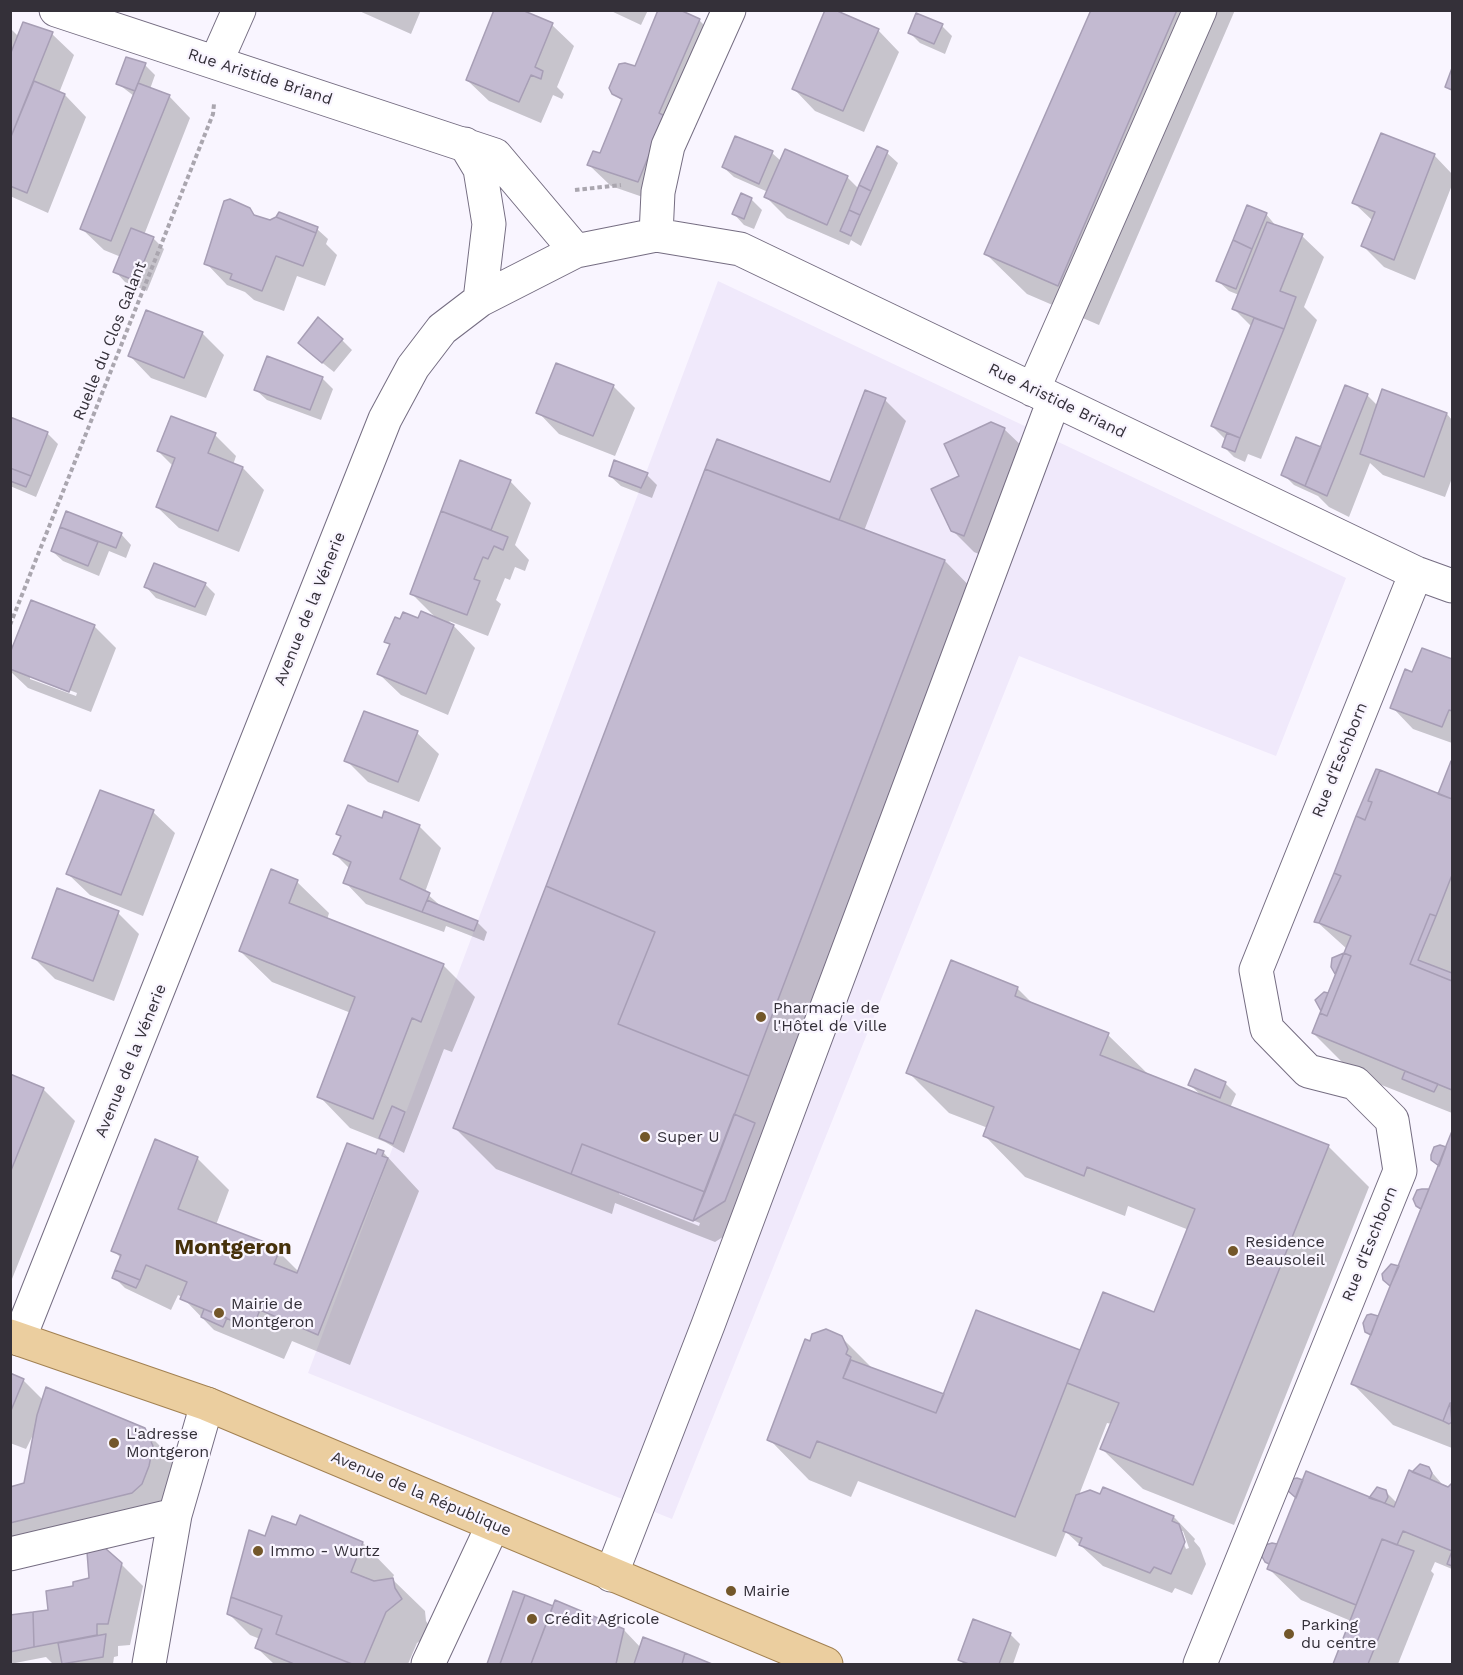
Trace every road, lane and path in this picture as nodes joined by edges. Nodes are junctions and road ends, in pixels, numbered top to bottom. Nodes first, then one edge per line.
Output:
1 (56, 10) edge
2 (239, 10) edge
3 (729, 10) edge
4 (1200, 10) edge
5 (216, 62) junction
6 (465, 144) junction
7 (656, 235) junction
8 (576, 251) junction
9 (480, 300) junction
10 (1043, 395) junction
11 (1416, 573) junction
12 (1452, 586) edge
13 (10, 625) edge
14 (15, 1338) edge
15 (207, 1404) junction
16 (175, 1515) junction
17 (492, 1525) junction
18 (10, 1554) edge
19 (610, 1575) junction
20 (150, 1665) edge
21 (428, 1665) edge
22 (826, 1665) edge
23 (1200, 1665) edge

1 - 5 street, Rue Aristide Briand
2 - 5 street
3 - 7 street
4 - 10 street
5 - 6 street, Rue Aristide Briand
5 - 13 path, Ruelle du Clos Galant
6 - 8 street, Rue Aristide Briand
6 - 9 street
7 - 8 street, Avenue de la Vénerie
7 - 10 street, Rue Aristide Briand
8 - 9 street, Avenue de la Vénerie
9 - 14 street, Avenue de la Vénerie
10 - 11 street, Rue Aristide Briand
10 - 19 street
11 - 12 street, Rue Aristide Briand
11 - 23 street, Rue d'Eschborn
14 - 15 main road, Avenue de la République
15 - 16 street
15 - 17 main road, Avenue de la République
16 - 18 street
16 - 20 street
17 - 19 main road, Avenue de la République
17 - 21 street
19 - 22 main road, Avenue de la République

